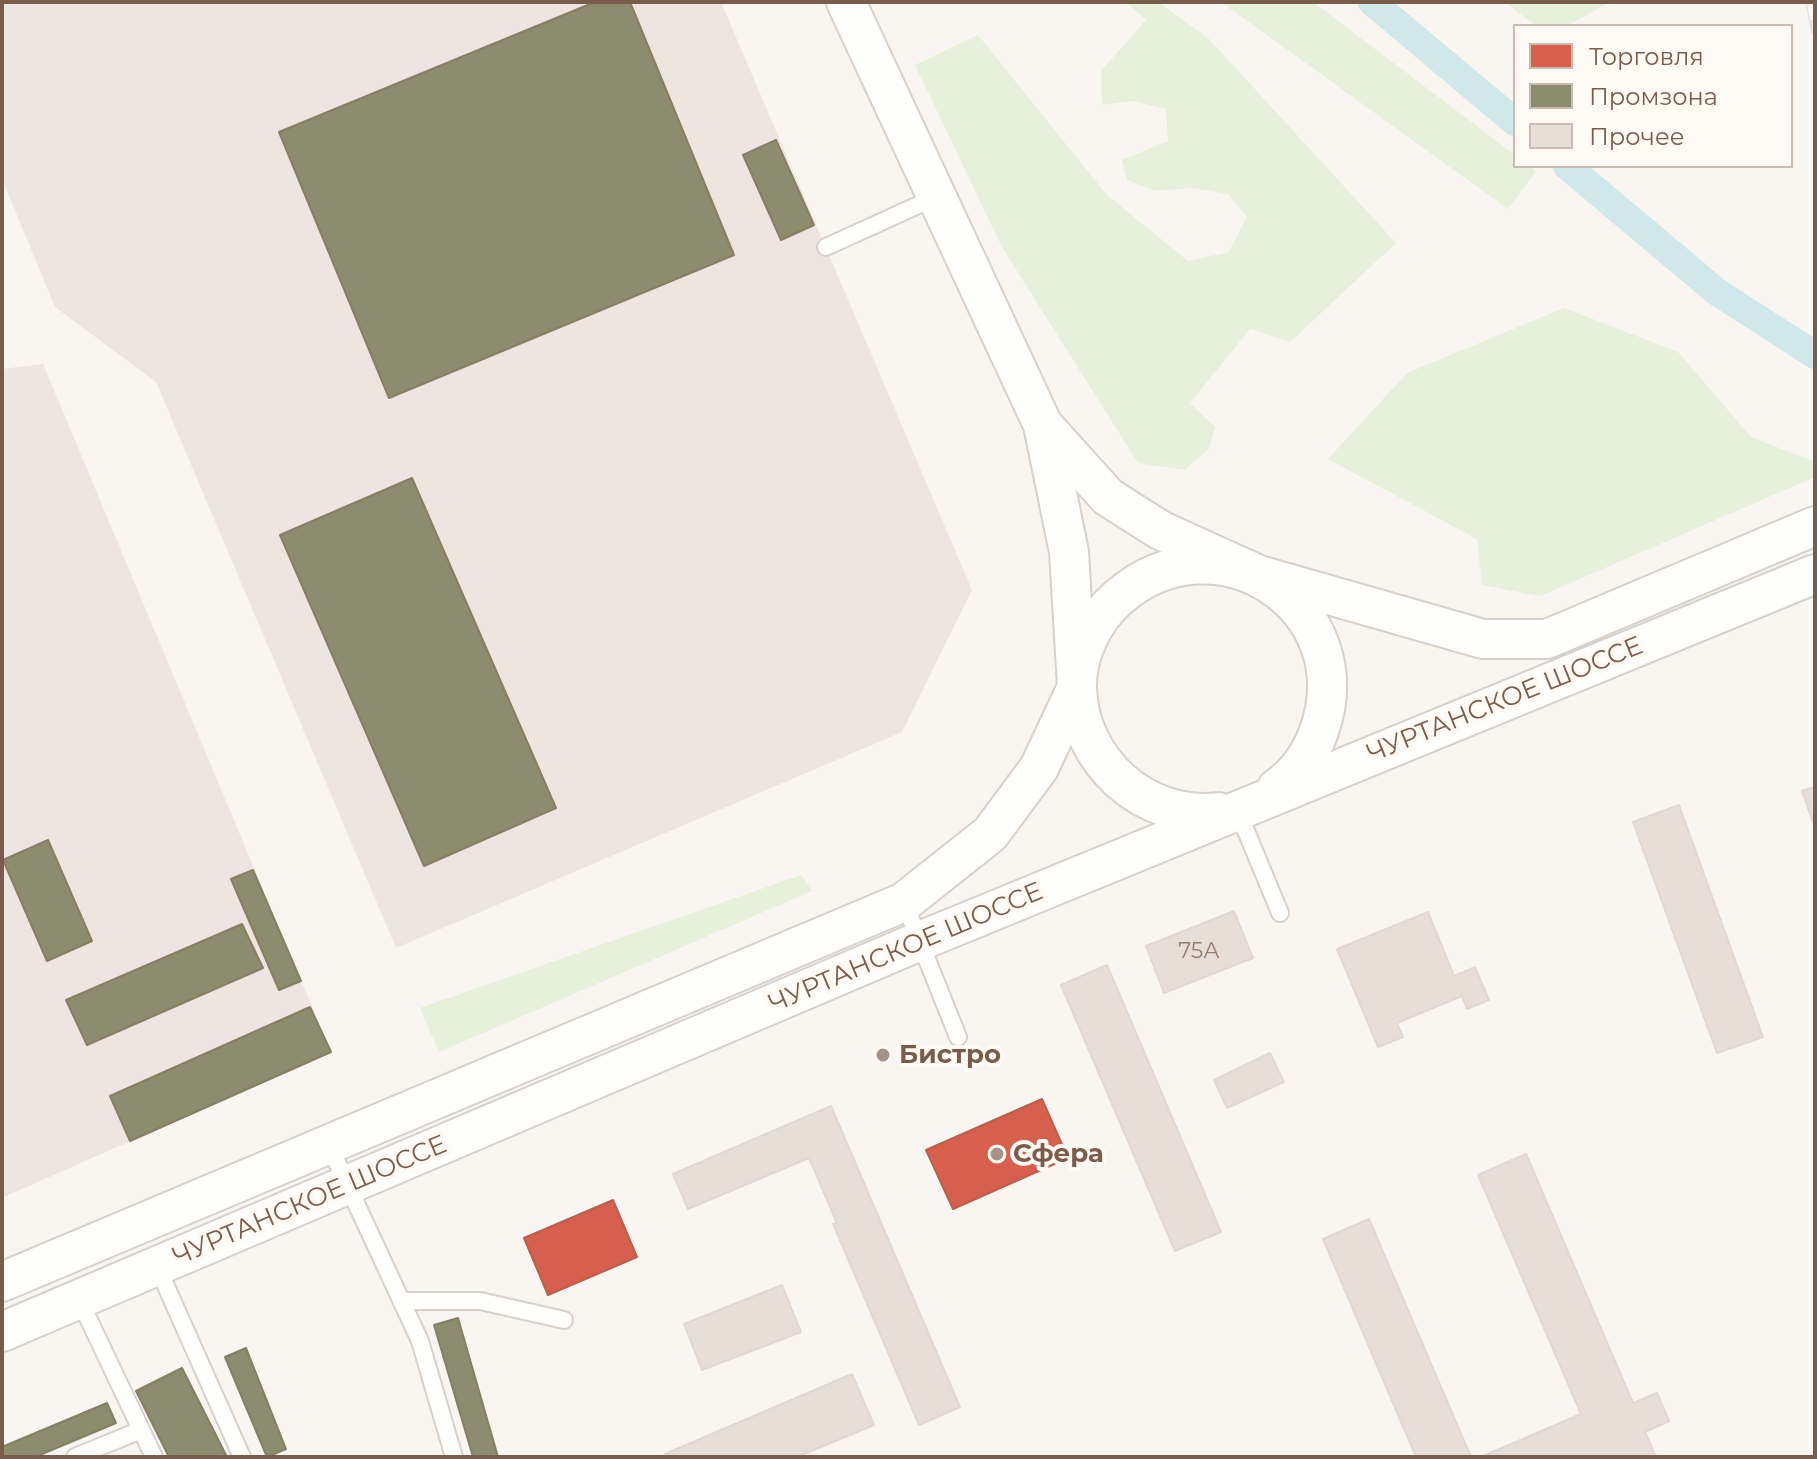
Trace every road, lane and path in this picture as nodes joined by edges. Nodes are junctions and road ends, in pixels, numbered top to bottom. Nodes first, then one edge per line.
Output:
1 (846, 2) edge
2 (936, 197) junction
3 (826, 247) dead end
4 (1043, 425) junction
5 (1815, 526) edge
6 (1815, 574) edge
7 (1259, 575) junction
8 (1077, 687) junction
9 (1246, 806) junction
10 (904, 902) junction
11 (1280, 913) dead end
12 (920, 941) junction
13 (958, 1037) dead end
14 (329, 1145) junction
15 (346, 1185) junction
16 (157, 1266) junction
17 (2, 1282) edge
18 (79, 1299) junction
19 (401, 1301) junction
20 (564, 1320) dead end
21 (2, 1332) edge
22 (141, 1430) junction
23 (75, 1457) edge
24 (154, 1457) edge
25 (242, 1457) edge
26 (454, 1457) edge

1 - 2 street
2 - 3 lane
2 - 4 street
4 - 7 street, ЧУРТАНСКОЕ ШОССЕ
4 - 8 street
5 - 7 street, ЧУРТАНСКОЕ ШОССЕ
6 - 9 street, ЧУРТАНСКОЕ ШОССЕ
7 - 8 street
7 - 9 street
8 - 9 street
8 - 10 street, ЧУРТАНСКОЕ ШОССЕ
9 - 11 lane
9 - 12 street, ЧУРТАНСКОЕ ШОССЕ
10 - 12 lane
10 - 14 street, ЧУРТАНСКОЕ ШОССЕ
12 - 13 lane
12 - 15 street, ЧУРТАНСКОЕ ШОССЕ
14 - 15 lane
14 - 17 street, ЧУРТАНСКОЕ ШОССЕ
15 - 16 street, ЧУРТАНСКОЕ ШОССЕ
15 - 19 lane
16 - 18 street, ЧУРТАНСКОЕ ШОССЕ
16 - 25 lane
18 - 21 street, ЧУРТАНСКОЕ ШОССЕ
18 - 22 lane
19 - 20 lane
19 - 26 lane
22 - 23 lane
22 - 24 lane

